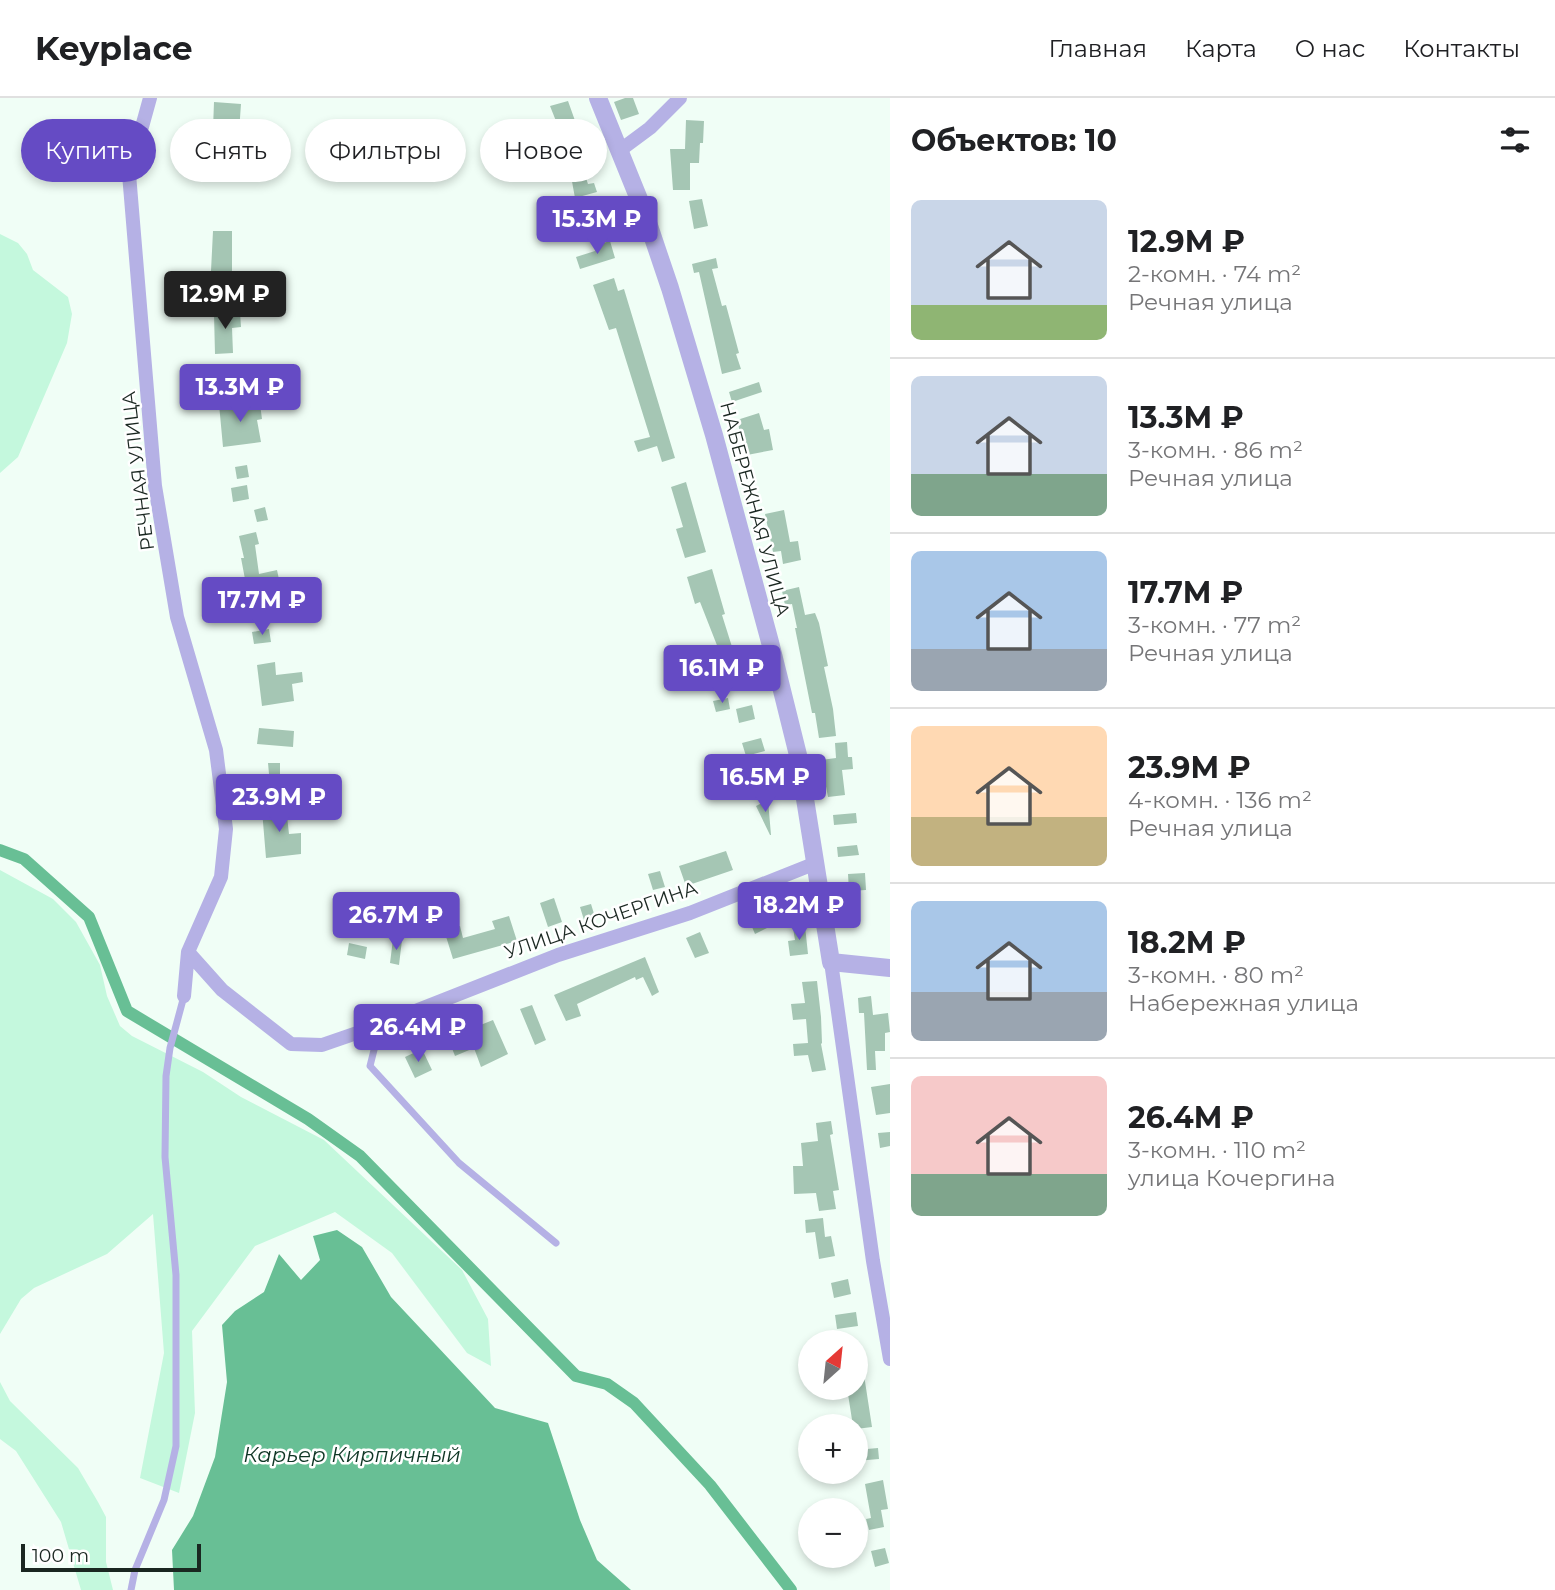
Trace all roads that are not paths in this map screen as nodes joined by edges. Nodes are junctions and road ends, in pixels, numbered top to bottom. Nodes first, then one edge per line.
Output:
1 (150, 98) edge
2 (598, 98) edge
3 (680, 98) edge
4 (620, 151) junction
5 (816, 863) junction
6 (187, 952) junction
7 (831, 962) junction
8 (890, 968) edge
9 (184, 996) joint
10 (380, 1025) junction
11 (556, 1243) dead end
12 (890, 1359) edge
13 (131, 1590) edge

1 - 6 street, РЕЧНАЯ УЛИЦА
2 - 4 street, НАБЕРЕЖНАЯ УЛИЦА
3 - 4 street
4 - 5 street, НАБЕРЕЖНАЯ УЛИЦА
5 - 7 street, НАБЕРЕЖНАЯ УЛИЦА
5 - 10 street, УЛИЦА КОЧЕРГИНА
6 - 9 street, РЕЧНАЯ УЛИЦА
6 - 10 street, УЛИЦА КОЧЕРГИНА
7 - 8 street
7 - 12 street, НАБЕРЕЖНАЯ УЛИЦА
9 - 13 lane
10 - 11 lane

